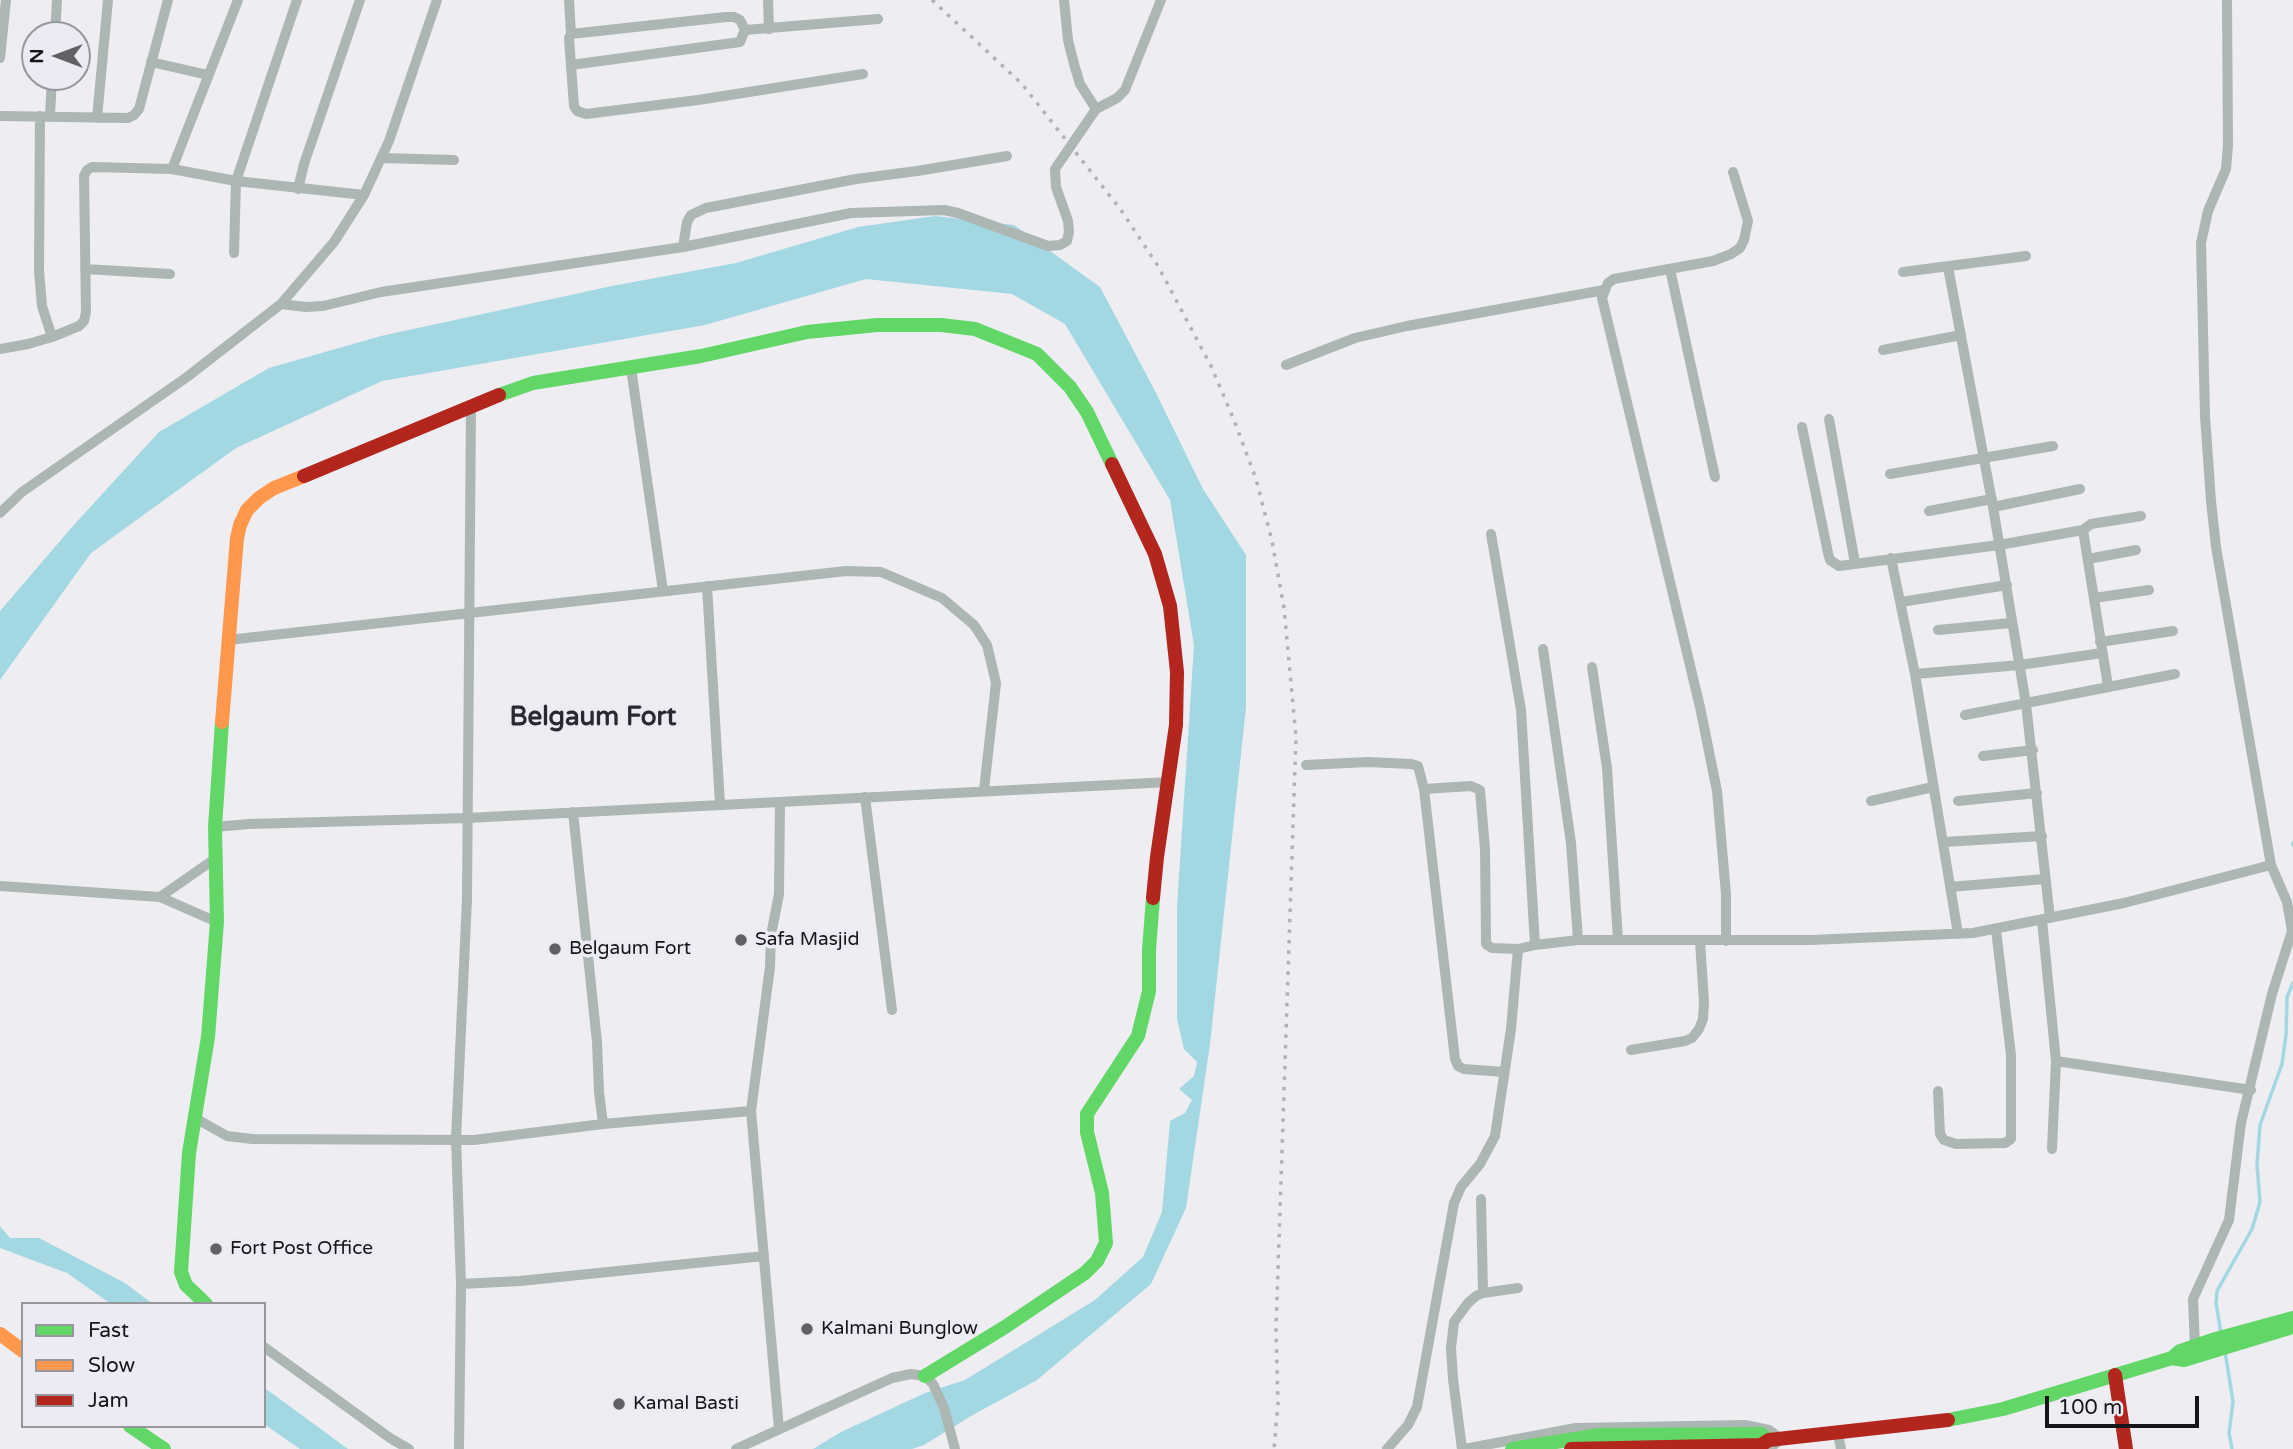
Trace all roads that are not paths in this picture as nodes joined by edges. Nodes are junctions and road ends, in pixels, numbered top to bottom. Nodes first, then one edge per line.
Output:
1 (6, 0) edge
2 (57, 0) edge
3 (108, 0) edge
4 (168, 0) edge
5 (238, 0) edge
6 (297, 0) edge
7 (360, 0) edge
8 (437, 0) edge
9 (569, 0) edge
10 (768, 0) edge
11 (1064, 0) edge
12 (1161, 0) edge
13 (2227, 0) edge
14 (878, 19) dead end
15 (56, 21) edge
16 (769, 29) junction
17 (745, 30) junction
18 (570, 34) junction
19 (0, 58) edge
20 (151, 62) junction
21 (571, 65) junction
22 (863, 74) dead end
23 (208, 75) junction
24 (49, 91) edge
25 (1096, 109) junction
26 (0, 116) edge
27 (45, 116) junction
28 (97, 118) junction
29 (1007, 156) dead end
30 (381, 158) junction
31 (454, 160) dead end
32 (172, 169) junction
33 (1733, 172) dead end
34 (236, 180) junction
35 (299, 189) junction
36 (364, 195) junction
37 (683, 247) junction
38 (234, 253) dead end
39 (2026, 256) dead end
40 (1948, 267) junction
41 (85, 269) junction
42 (1670, 269) junction
43 (1903, 272) dead end
44 (170, 274) dead end
45 (1604, 290) junction
46 (281, 304) junction
47 (1961, 335) junction
48 (52, 337) junction
49 (0, 349) edge
50 (1883, 350) dead end
51 (1286, 365) dead end
52 (631, 368) junction
53 (471, 405) junction
54 (1829, 419) dead end
55 (1802, 427) dead end
56 (2053, 446) dead end
57 (1984, 459) junction
58 (1890, 474) dead end
59 (1715, 477) dead end
60 (2080, 489) dead end
61 (1993, 503) junction
62 (1928, 511) dead end
63 (0, 513) edge
64 (2141, 516) dead end
65 (2083, 530) junction
66 (1491, 534) dead end
67 (1999, 545) junction
68 (2136, 550) dead end
69 (1891, 558) junction
70 (2088, 559) junction
71 (1855, 564) junction
72 (707, 586) junction
73 (2007, 586) junction
74 (2149, 590) dead end
75 (663, 591) junction
76 (2094, 598) junction
77 (1901, 602) junction
78 (469, 614) junction
79 (2011, 622) junction
80 (1938, 630) dead end
81 (2173, 631) dead end
82 (229, 640) junction
83 (2101, 648) junction
84 (1543, 649) dead end
85 (2020, 665) junction
86 (1592, 667) dead end
87 (1915, 674) junction
88 (2175, 674) dead end
89 (2108, 686) junction
90 (2026, 704) junction
91 (1965, 715) dead end
92 (2033, 750) junction
93 (1983, 757) dead end
94 (1306, 765) dead end
95 (1170, 782) junction
96 (1933, 787) junction
97 (1424, 789) junction
98 (984, 790) junction
99 (2037, 793) junction
100 (865, 797) junction
101 (1871, 801) dead end
102 (1958, 801) dead end
103 (780, 802) junction
104 (720, 804) junction
105 (573, 812) junction
106 (467, 818) junction
107 (215, 827) junction
108 (2042, 836) junction
109 (1944, 842) junction
110 (216, 858) junction
111 (2272, 865) junction
112 (2045, 879) junction
113 (0, 886) edge
114 (1950, 887) junction
115 (160, 897) junction
116 (2046, 919) junction
117 (217, 922) junction
118 (1996, 930) junction
119 (1958, 934) junction
120 (1578, 940) junction
121 (1618, 940) junction
122 (1700, 941) junction
123 (1726, 941) junction
124 (1535, 945) junction
125 (1518, 949) junction
126 (892, 1010) dead end
127 (1631, 1050) dead end
128 (2056, 1061) junction
129 (1504, 1072) junction
130 (2251, 1090) junction
131 (1938, 1091) dead end
132 (751, 1111) junction
133 (195, 1118) junction
134 (603, 1124) junction
135 (456, 1139) junction
136 (2052, 1149) dead end
137 (1481, 1199) dead end
138 (764, 1256) junction
139 (461, 1284) junction
140 (1518, 1288) dead end
141 (1483, 1293) junction
142 (204, 1302) edge
143 (2293, 1318) edge
144 (2293, 1327) edge
145 (0, 1334) edge
146 (2236, 1339) junction
147 (0, 1346) edge
148 (2195, 1346) junction
149 (2212, 1346) junction
150 (266, 1348) edge
151 (21, 1350) edge
152 (2172, 1359) junction
153 (21, 1360) edge
154 (2115, 1375) junction
155 (925, 1376) junction
156 (120, 1428) edge
157 (133, 1428) edge
158 (779, 1429) junction
159 (1838, 1434) junction
160 (1773, 1443) edge
161 (150, 1449) edge
162 (164, 1449) edge
163 (409, 1449) edge
164 (459, 1449) edge
165 (736, 1449) edge
166 (955, 1449) edge
167 (1388, 1449) edge
168 (1463, 1449) edge
169 (1512, 1449) edge
170 (1571, 1449) edge
171 (1841, 1449) edge
172 (2126, 1449) edge

1 - 19 street
2 - 15 street
3 - 28 street
4 - 20 street
5 - 23 street
6 - 34 street
7 - 35 street
8 - 30 street
9 - 18 street
10 - 16 street
11 - 25 street
12 - 25 street
13 - 111 street
14 - 16 street
16 - 17 street
17 - 18 street
17 - 21 street
18 - 21 street
20 - 23 street
20 - 28 street
21 - 22 street
23 - 32 street
24 - 27 street
25 - 37 street
26 - 27 street
27 - 28 street
27 - 48 street
29 - 37 street
30 - 31 street
30 - 36 street
32 - 34 street
32 - 41 street
33 - 42 street
34 - 35 street
34 - 38 street
35 - 36 street
36 - 46 street
37 - 46 street
39 - 40 street
40 - 43 street
40 - 47 street
41 - 44 street
41 - 48 street
42 - 45 street
42 - 59 street
45 - 51 street
45 - 123 street
46 - 63 street
47 - 50 street
47 - 57 street
48 - 49 street
52 - 53 street
52 - 75 street
52 - 95 street
53 - 78 street
53 - 82 street
54 - 71 street
55 - 71 street
56 - 57 street
57 - 58 street
57 - 61 street
60 - 61 street
61 - 62 street
61 - 67 street
64 - 65 street
65 - 67 street
65 - 70 street
66 - 124 street
67 - 69 street
67 - 73 street
68 - 70 street
69 - 71 street
69 - 77 street
70 - 76 street
72 - 75 street
72 - 98 street
72 - 104 street
73 - 77 street
73 - 79 street
74 - 76 street
75 - 78 street
76 - 83 street
77 - 87 street
78 - 82 street
78 - 106 street
79 - 80 street
79 - 85 street
81 - 83 street
82 - 107 street
83 - 85 street
83 - 89 street
84 - 120 street
85 - 87 street
85 - 90 street
86 - 121 street
87 - 96 street
88 - 89 street
89 - 90 street
90 - 91 street
90 - 92 street
92 - 93 street
92 - 99 street
94 - 97 street
95 - 98 street
95 - 155 street
96 - 101 street
96 - 109 street
97 - 125 street
97 - 129 street
98 - 100 street
99 - 102 street
99 - 108 street
100 - 103 street
100 - 126 street
103 - 104 street
103 - 132 street
104 - 105 street
105 - 106 street
105 - 134 street
106 - 107 street
106 - 135 street
107 - 110 street
108 - 109 street
108 - 112 street
109 - 114 street
110 - 115 street
110 - 117 street
111 - 116 street
111 - 130 street
112 - 114 street
112 - 116 street
113 - 115 street
114 - 119 street
115 - 117 street
116 - 118 street
116 - 128 street
117 - 133 street
118 - 119 street
118 - 131 street
119 - 123 street
120 - 121 street
120 - 124 street
121 - 122 street
122 - 123 street
122 - 127 street
124 - 125 street
125 - 129 street
128 - 130 street
128 - 136 street
129 - 167 street
130 - 148 street
132 - 134 street
132 - 138 street
133 - 135 street
133 - 142 street
134 - 135 street
135 - 139 street
137 - 141 street
138 - 139 street
138 - 158 street
139 - 164 street
140 - 141 street
141 - 168 street
143 - 146 street
144 - 146 street
145 - 151 street
146 - 149 street
147 - 153 street
148 - 149 street
148 - 152 street
149 - 152 street
150 - 163 street
152 - 154 street
154 - 159 street
154 - 172 street
155 - 158 street
155 - 166 street
156 - 161 street
157 - 162 street
158 - 165 street
159 - 160 street
159 - 171 street
160 - 168 street
160 - 169 street
160 - 170 street

